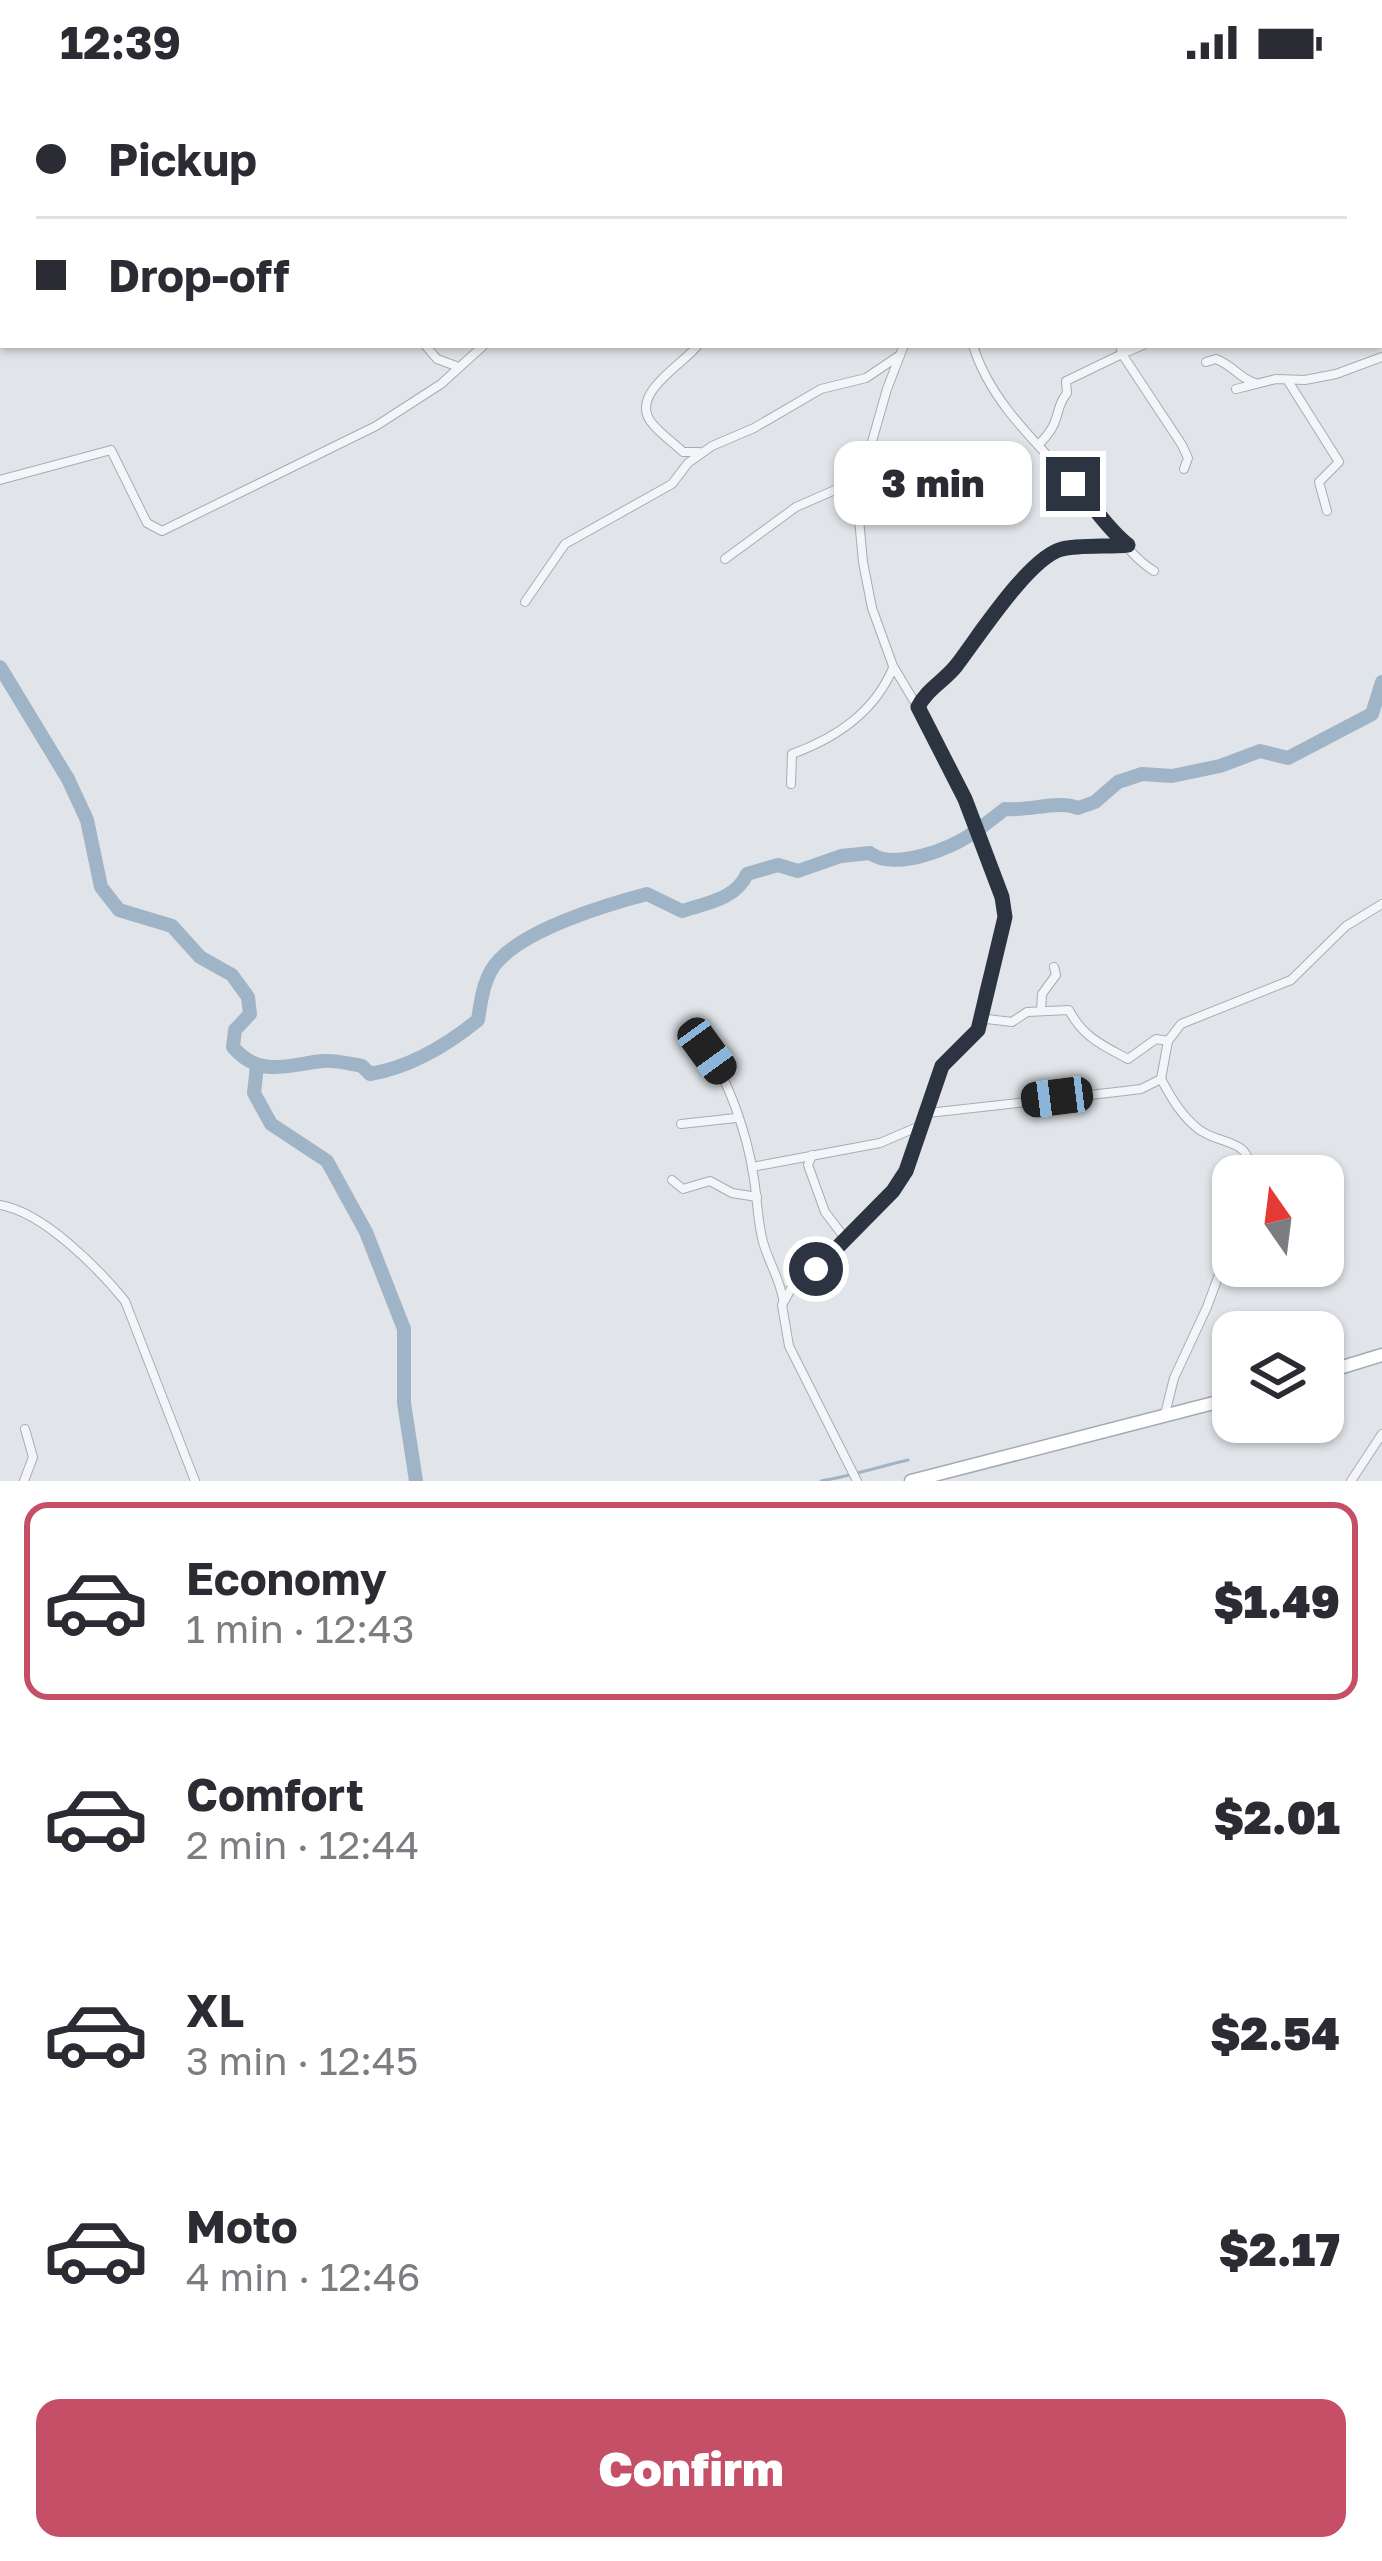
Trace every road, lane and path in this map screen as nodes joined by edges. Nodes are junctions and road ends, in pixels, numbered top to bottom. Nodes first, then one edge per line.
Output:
1 (428, 348) edge
2 (480, 348) edge
3 (696, 348) edge
4 (975, 348) edge
5 (902, 350) edge
6 (1121, 350) edge
7 (1382, 358) edge
8 (1206, 362) dead end
9 (458, 366) junction
10 (1288, 381) junction
11 (1256, 383) junction
12 (1236, 389) dead end
13 (1038, 445) junction
14 (712, 446) junction
15 (865, 466) junction
16 (1184, 469) dead end
17 (0, 480) edge
18 (1327, 511) dead end
19 (1128, 545) junction
20 (725, 559) dead end
21 (1154, 571) dead end
22 (525, 602) dead end
23 (893, 666) junction
24 (918, 707) junction
25 (791, 784) dead end
26 (1382, 904) edge
27 (1054, 967) dead end
28 (1041, 1011) junction
29 (980, 1024) junction
30 (1168, 1041) junction
31 (707, 1051) dead end
32 (1161, 1078) junction
33 (928, 1113) junction
34 (736, 1118) junction
35 (681, 1124) dead end
36 (923, 1125) junction
37 (813, 1154) junction
38 (1248, 1155) edge
39 (752, 1168) junction
40 (672, 1180) dead end
41 (757, 1197) junction
42 (0, 1205) edge
43 (844, 1237) junction
44 (1214, 1287) edge
45 (783, 1300) junction
46 (1382, 1355) edge
47 (1344, 1367) edge
48 (1212, 1404) edge
49 (1165, 1416) junction
50 (25, 1429) dead end
51 (1382, 1434) edge
52 (854, 1476) edge
53 (24, 1481) edge
54 (195, 1481) edge
55 (911, 1481) edge
56 (1352, 1481) edge

1 - 9 street
2 - 9 street
3 - 14 street
4 - 13 street
5 - 14 street
5 - 15 street
6 - 13 street
6 - 16 street
7 - 10 street
8 - 11 street
9 - 17 street
10 - 11 street
10 - 18 street
11 - 12 street
13 - 19 street
14 - 22 street
15 - 20 street
15 - 23 street
19 - 21 street
19 - 24 street
23 - 24 street
23 - 25 street
24 - 29 street
26 - 30 street
27 - 28 street
28 - 29 street
28 - 30 street
29 - 33 street
30 - 32 street
31 - 34 street
32 - 33 street
32 - 38 street
33 - 36 street
34 - 35 street
34 - 39 street
36 - 37 street
36 - 43 street
37 - 39 street
37 - 43 street
39 - 41 street
40 - 41 street
41 - 45 street
42 - 54 street
43 - 45 street
44 - 49 street
45 - 52 street
46 - 47 main road
48 - 49 main road
49 - 55 main road
50 - 53 street
51 - 56 street

